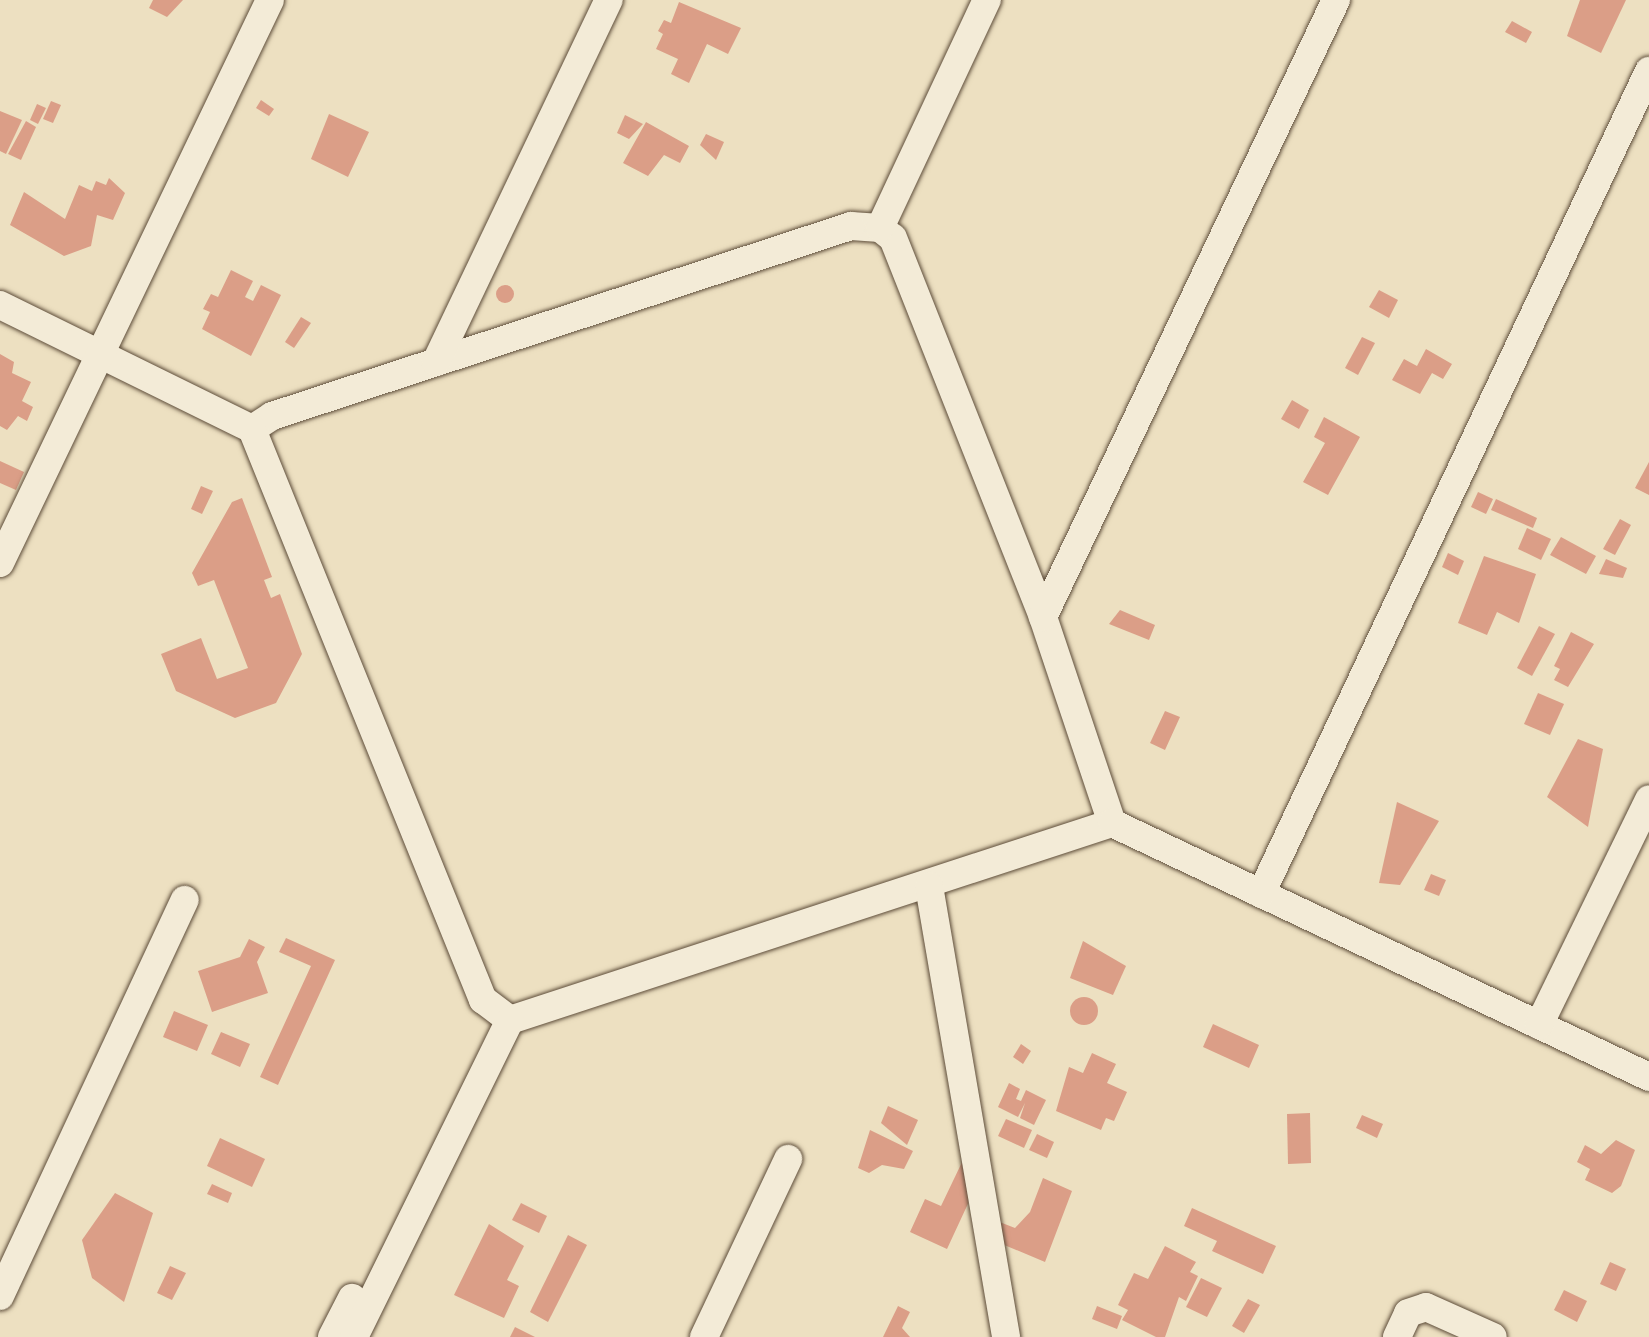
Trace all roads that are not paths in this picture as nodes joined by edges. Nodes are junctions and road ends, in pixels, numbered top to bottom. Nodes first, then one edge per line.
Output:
1 (270, 0) edge
2 (609, 0) edge
3 (987, 0) edge
4 (1336, 0) edge
5 (1649, 71) edge
6 (880, 228) junction
7 (0, 305) edge
8 (101, 353) junction
9 (436, 362) junction
10 (252, 429) junction
11 (0, 563) edge
12 (1044, 617) junction
13 (1649, 799) edge
14 (1112, 823) junction
15 (929, 886) junction
16 (1261, 894) junction
17 (185, 900) dead end
18 (510, 1020) junction
19 (1539, 1025) junction
20 (1649, 1077) edge
21 (788, 1159) dead end
22 (379, 1287) junction
23 (0, 1296) edge
24 (332, 1337) edge
25 (354, 1337) edge
26 (704, 1337) edge
27 (1006, 1337) edge
28 (1396, 1337) edge
29 (1493, 1337) edge

1 - 8 street
2 - 9 street
3 - 6 street
4 - 12 street
5 - 16 street
6 - 9 street
6 - 12 street
7 - 8 street
8 - 10 street
8 - 11 street
9 - 10 street
10 - 18 street
12 - 14 street
13 - 19 street
14 - 15 street
14 - 16 street
15 - 18 street
15 - 27 street
16 - 19 street
17 - 23 street
18 - 22 street
19 - 20 street
21 - 26 street
22 - 24 street
22 - 25 street
28 - 29 street

